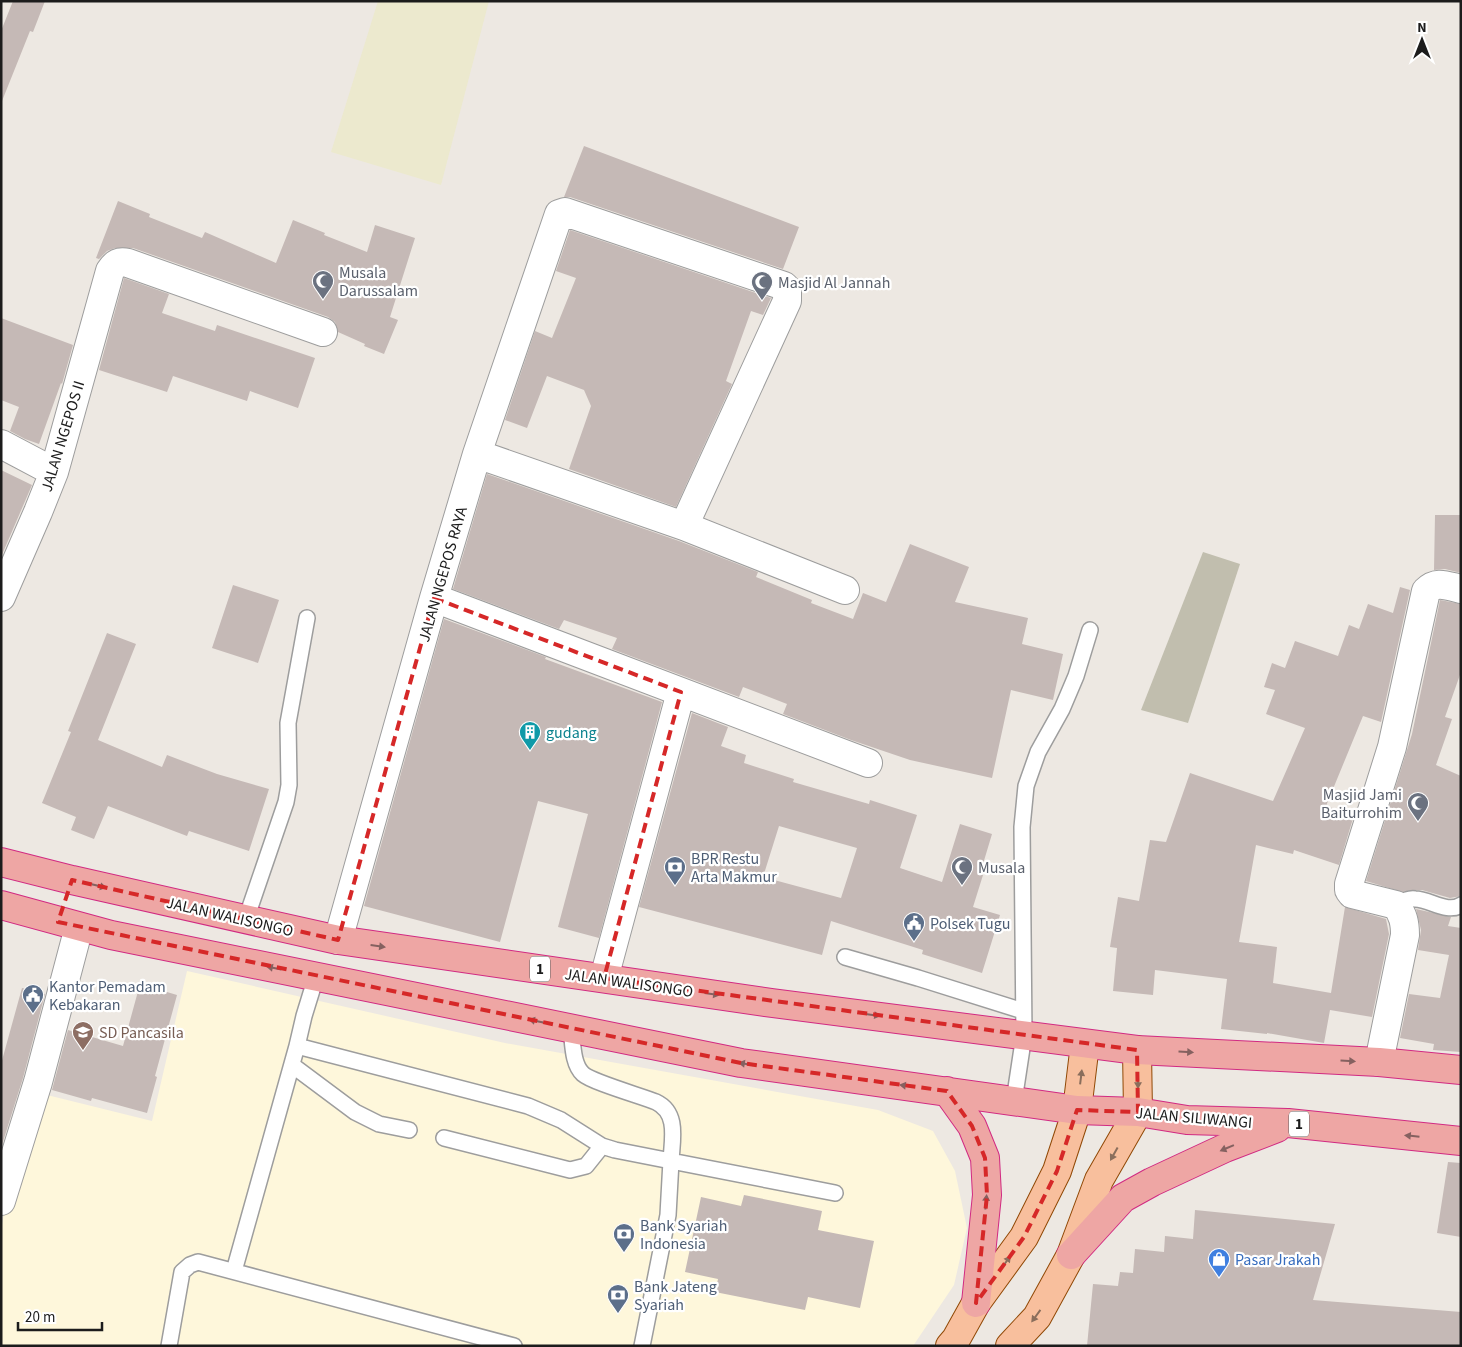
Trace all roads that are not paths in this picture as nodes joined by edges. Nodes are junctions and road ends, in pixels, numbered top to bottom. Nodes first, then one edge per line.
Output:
1 (323, 332) dead end
2 (1, 444) edge
3 (477, 454) junction
4 (54, 472) junction
5 (684, 526) junction
6 (1451, 587) edge
7 (845, 590) dead end
8 (1, 597) edge
9 (434, 598) junction
10 (306, 618) dead end
11 (1090, 630) dead end
12 (681, 692) junction
13 (868, 763) dead end
14 (1, 862) edge
15 (72, 880) junction
16 (1396, 905) junction
17 (1, 906) edge
18 (1461, 906) edge
19 (246, 919) junction
20 (68, 925) junction
21 (338, 940) junction
22 (845, 957) dead end
23 (316, 977) junction
24 (604, 978) junction
25 (1023, 1023) junction
26 (571, 1029) junction
27 (1085, 1044) junction
28 (297, 1046) junction
29 (1137, 1050) junction
30 (1379, 1062) junction
31 (292, 1065) junction
32 (1461, 1070) edge
33 (946, 1091) junction
34 (1014, 1101) junction
35 (1077, 1110) junction
36 (1138, 1112) junction
37 (1288, 1123) junction
38 (409, 1130) dead end
39 (444, 1138) dead end
40 (1461, 1141) edge
41 (602, 1146) junction
42 (7, 1159) edge
43 (671, 1162) junction
44 (835, 1193) dead end
45 (1, 1201) edge
46 (1071, 1255) junction
47 (234, 1271) junction
48 (976, 1303) junction
49 (169, 1346) edge
50 (514, 1346) edge
51 (642, 1346) edge
52 (950, 1346) edge
53 (1010, 1346) edge

1 - 4 street, JALAN NGEPOS II
2 - 4 street
3 - 5 street
3 - 5 street, JALAN NGEPOS RAYA
3 - 9 street, JALAN NGEPOS RAYA
4 - 8 street, JALAN NGEPOS II
5 - 7 street
6 - 16 street
9 - 12 street
9 - 21 street, JALAN NGEPOS RAYA
10 - 19 lane
11 - 25 lane
12 - 13 street
12 - 24 street
14 - 15 highway, JALAN WALISONGO / 1
15 -> 19 highway, JALAN WALISONGO / 1
15 - 20 highway
16 - 18 lane
16 - 30 street
17 - 20 highway, 1
19 - 21 highway, JALAN WALISONGO / 1
23 -> 20 highway, 1
20 - 42 street
21 -> 24 highway, JALAN WALISONGO / 1
22 - 25 lane
26 -> 23 highway, 1
23 - 28 lane
24 -> 25 highway, JALAN WALISONGO / 1
25 - 27 highway, JALAN WALISONGO / 1
25 - 34 lane
33 -> 26 highway, 1
26 - 43 lane
27 - 29 highway, 1
35 -> 27 main road
28 - 31 lane
28 - 41 lane
29 -> 30 highway, 1
29 -> 36 main road
30 - 32 highway, 1
31 - 38 lane
31 - 47 lane
33 - 34 highway, 1
48 -> 33 highway
34 - 35 highway, 1
35 - 36 highway, JALAN SILIWANGI / 1
48 -> 35 main road
36 - 37 highway, JALAN SILIWANGI / 1
36 -> 46 main road
40 -> 37 highway, JALAN SILIWANGI / 1
37 -> 46 highway
39 - 41 lane
41 - 43 lane
42 - 45 street
43 - 44 lane
43 - 51 lane
46 -> 53 main road
47 - 49 lane
47 - 50 lane
48 - 52 main road

